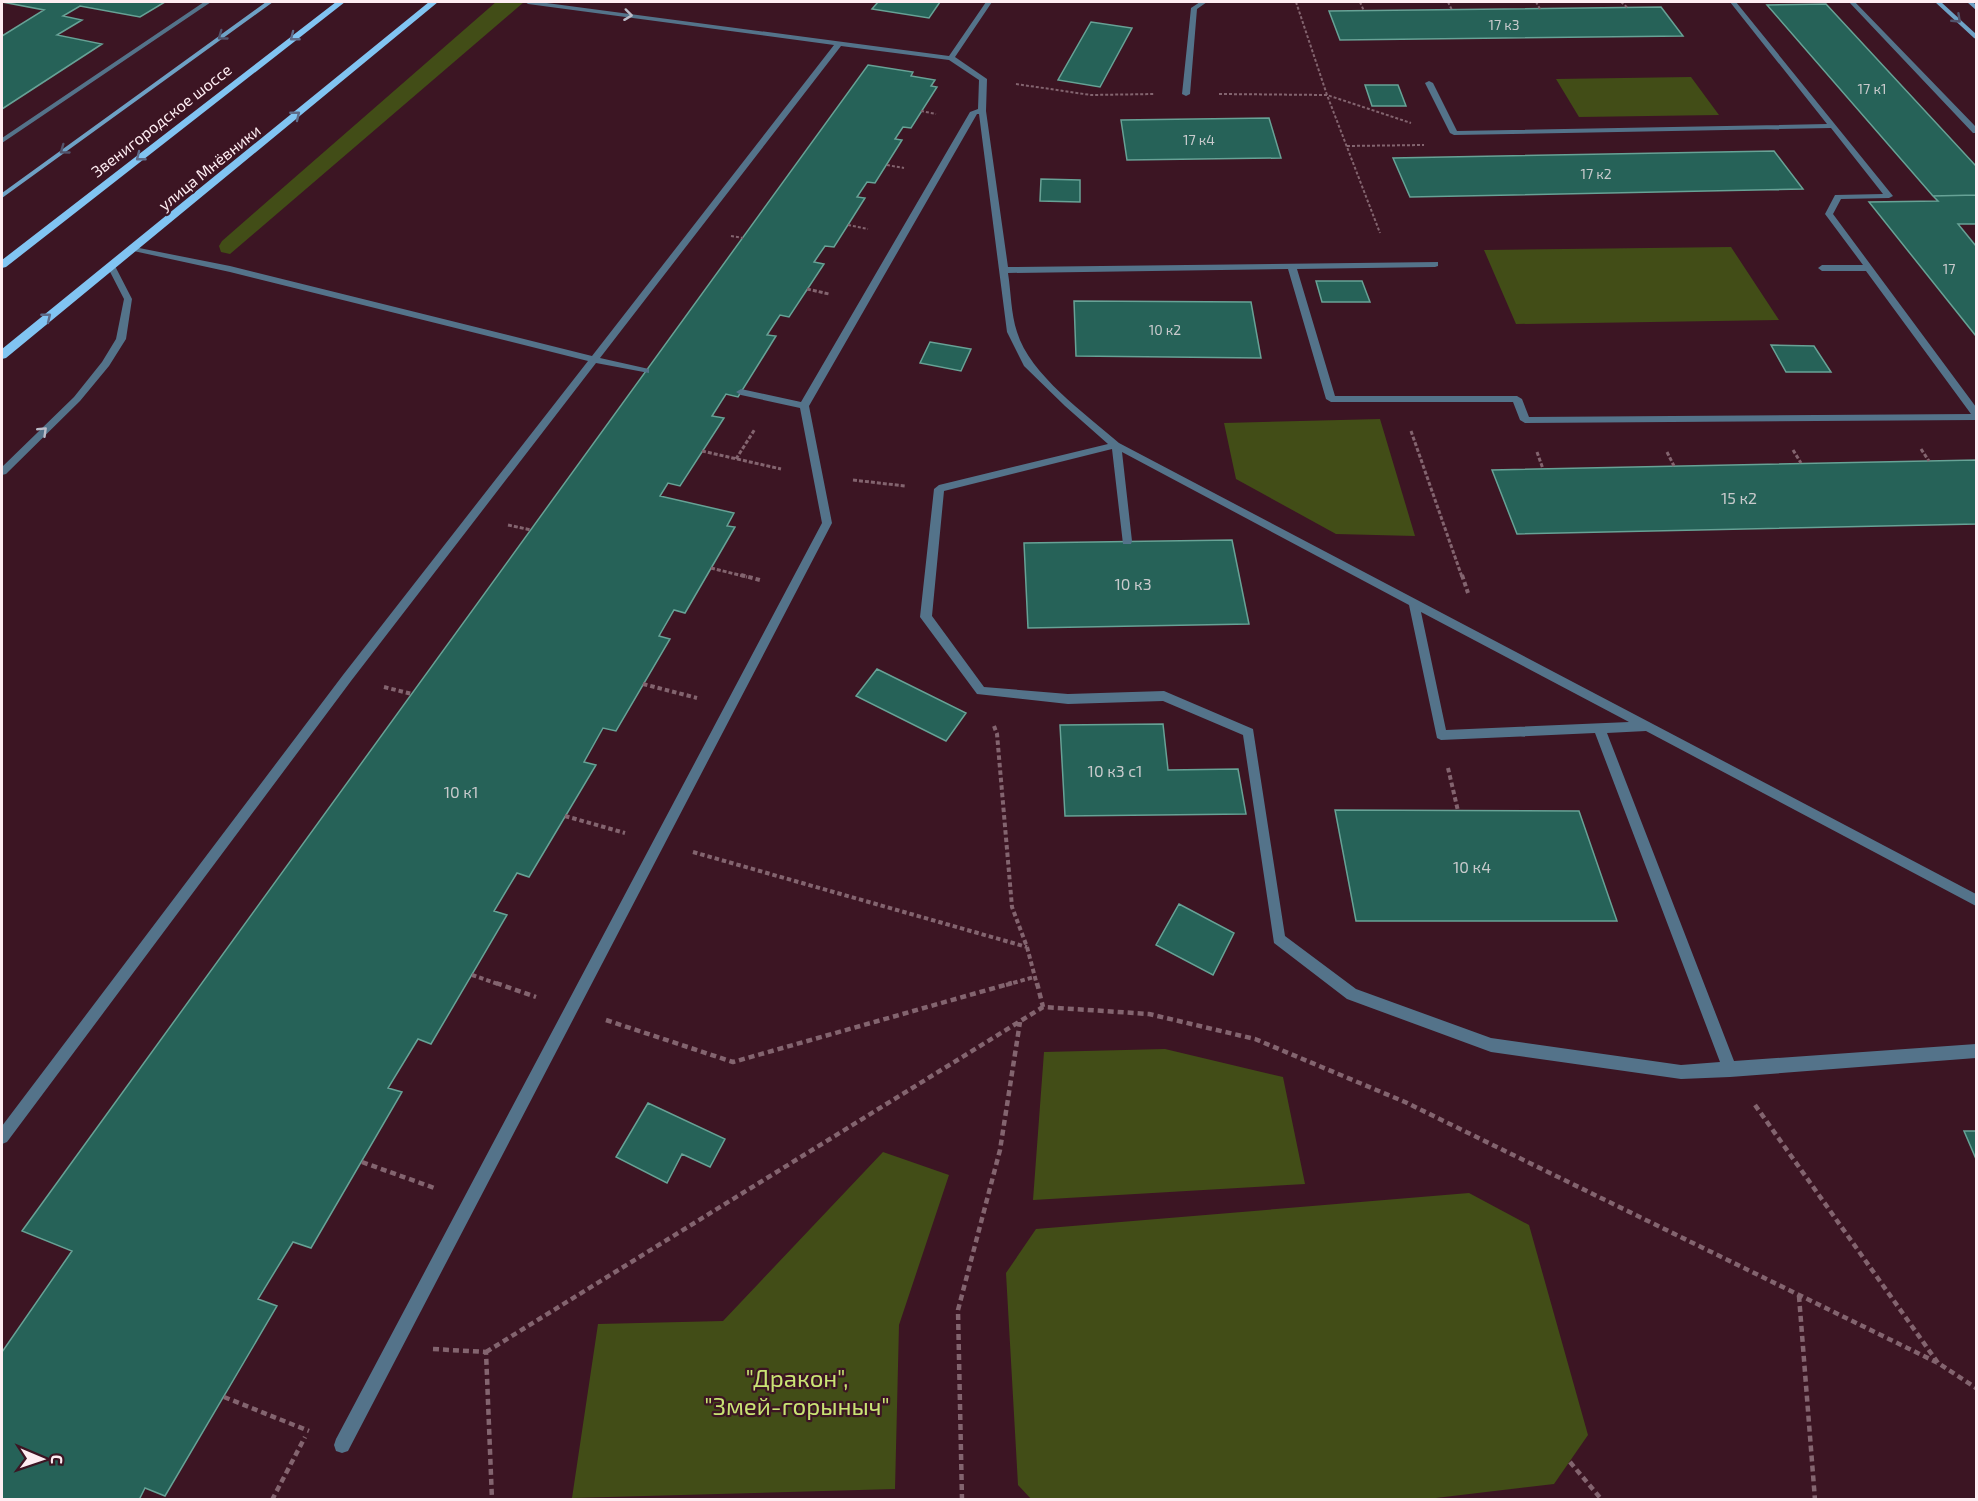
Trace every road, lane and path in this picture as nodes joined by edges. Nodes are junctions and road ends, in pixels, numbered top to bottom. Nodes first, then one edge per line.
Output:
1 (208, 2) edge
2 (270, 2) edge
3 (341, 2) edge
4 (434, 2) edge
5 (528, 2) edge
6 (989, 2) edge
7 (1203, 2) edge
8 (1296, 2) edge
9 (1360, 2) edge
10 (1448, 2) edge
11 (1536, 2) edge
12 (1621, 2) edge
13 (1733, 2) edge
14 (1852, 2) edge
15 (1938, 2) edge
16 (1970, 2) edge
17 (1628, 8) dead end
18 (1977, 8) edge
19 (1540, 9) dead end
20 (1452, 10) dead end
21 (1364, 11) dead end
22 (1977, 37) edge
23 (840, 42) junction
24 (951, 58) junction
25 (1429, 83) dead end
26 (1186, 94) dead end
27 (982, 111) junction
28 (1833, 126) junction
29 (1977, 130) edge
30 (2, 141) edge
31 (2, 196) edge
32 (848, 225) dead end
33 (870, 229) dead end
34 (132, 248) junction
35 (1435, 264) dead end
36 (2, 265) edge
37 (1392, 265) junction
38 (111, 266) junction
39 (1292, 266) junction
40 (1822, 268) dead end
41 (1868, 268) junction
42 (1005, 270) junction
43 (807, 290) dead end
44 (829, 294) dead end
45 (2, 355) edge
46 (594, 360) junction
47 (646, 371) dead end
48 (741, 392) dead end
49 (1399, 399) junction
50 (804, 406) junction
51 (1977, 413) edge
52 (1977, 417) edge
53 (1116, 445) junction
54 (2, 472) edge
55 (1127, 541) dead end
56 (711, 568) dead end
57 (793, 588) junction
58 (1414, 602) junction
59 (1485, 640) junction
60 (643, 684) dead end
61 (981, 691) junction
62 (730, 707) junction
63 (1649, 726) junction
64 (1599, 728) junction
65 (1441, 735) junction
66 (1458, 811) dead end
67 (565, 816) dead end
68 (659, 843) junction
69 (1977, 900) edge
70 (1027, 947) junction
71 (472, 975) dead end
72 (1034, 977) junction
73 (1043, 1007) junction
74 (572, 1009) junction
75 (1021, 1021) junction
76 (1977, 1051) edge
77 (1730, 1070) junction
78 (2, 1137) edge
79 (362, 1162) dead end
80 (471, 1201) junction
81 (1799, 1296) junction
82 (394, 1347) junction
83 (486, 1352) junction
84 (1938, 1363) junction
85 (1977, 1388) edge
86 (224, 1397) dead end
87 (308, 1431) junction
88 (342, 1445) joint
89 (1570, 1462) dead end
90 (272, 1500) edge
91 (492, 1500) edge
92 (962, 1500) edge
93 (1602, 1500) edge
94 (1815, 1500) edge

1 - 30 lane
2 -> 31 main road
3 -> 36 main road, Звенигородское шоссе
34 -> 4 main road, улица Мнёвники
5 -> 23 lane
6 - 24 lane
7 - 26 lane
8 - 37 path
9 - 21 path
10 - 20 path
11 - 19 path
12 - 17 path
13 - 28 lane
14 - 29 lane
15 -> 22 main road
16 - 18 main road
23 - 24 lane
23 - 46 lane
24 - 27 lane
25 - 28 lane
27 - 42 lane
27 - 50 lane
28 - 41 lane
32 - 33 path
34 - 38 main road, улица Мнёвники
34 - 46 lane
35 - 37 lane
37 - 39 lane
45 -> 38 main road, улица Мнёвники
54 -> 38 lane
39 - 42 lane
39 - 49 lane
40 - 41 lane
41 - 51 lane
42 - 53 lane
43 - 44 path
46 - 47 lane
46 - 78 lane
48 - 50 lane
49 - 52 lane
49 - 59 path
50 - 57 lane
53 - 55 lane
53 - 58 lane
53 - 61 lane
56 - 57 path
57 - 62 lane
58 - 59 lane
58 - 65 lane
59 - 63 lane
60 - 62 path
61 - 70 path
61 - 77 lane
62 - 68 lane
63 - 64 lane
63 - 69 lane
64 - 65 lane
64 - 77 lane
65 - 66 path
67 - 68 path
68 - 70 path
68 - 74 lane
70 - 72 path
71 - 74 path
72 - 73 path
72 - 74 path
73 - 75 path
73 - 81 path
74 - 80 lane
75 - 83 path
75 - 92 path
76 - 77 lane
77 - 84 path
79 - 80 path
80 - 82 lane
81 - 84 path
81 - 94 path
82 - 83 path
82 - 88 lane
83 - 91 path
84 - 85 path
86 - 87 path
87 - 88 path
87 - 90 path
89 - 93 path

